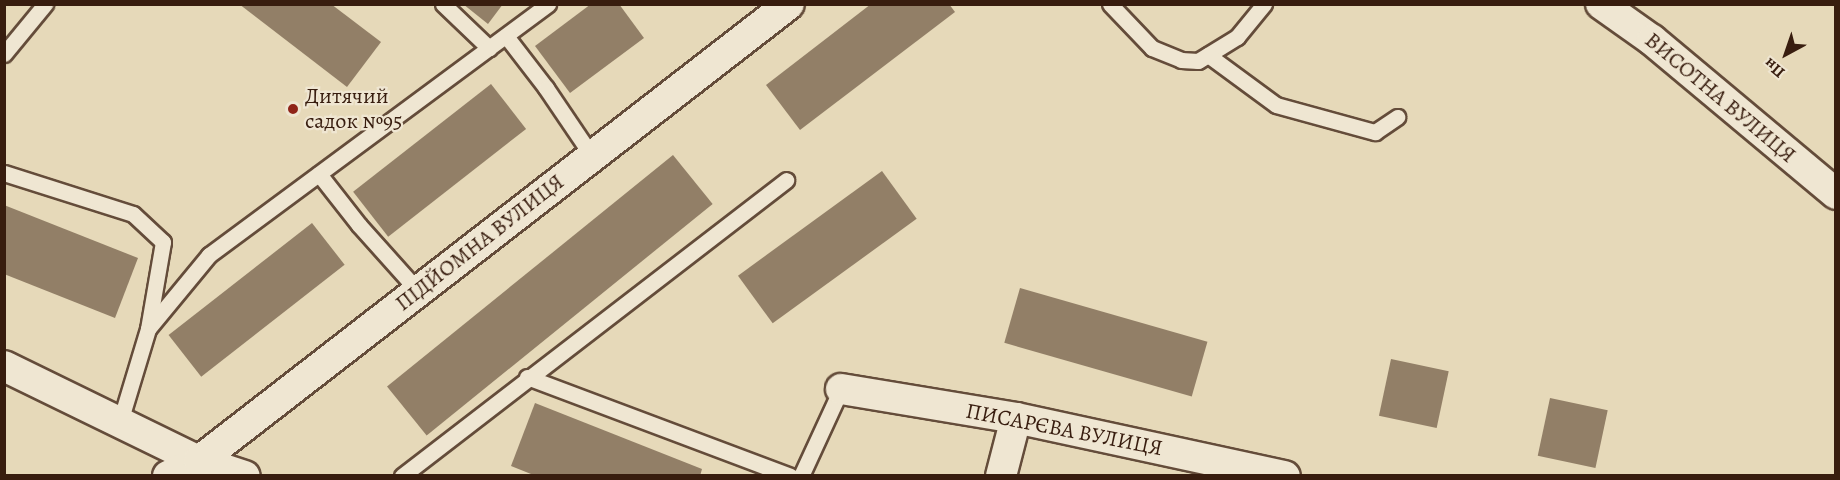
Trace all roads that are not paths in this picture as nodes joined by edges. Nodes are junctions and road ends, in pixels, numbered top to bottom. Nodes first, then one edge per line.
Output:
1 (45, 4) edge
2 (443, 4) edge
3 (548, 4) edge
4 (1110, 4) edge
5 (1264, 4) edge
6 (1601, 4) edge
7 (778, 8) edge
8 (506, 36) junction
9 (489, 48) junction
10 (4, 54) edge
11 (1208, 55) junction
12 (1397, 117) dead end
13 (592, 156) junction
14 (4, 173) edge
15 (319, 174) junction
16 (786, 180) dead end
17 (1836, 194) edge
18 (418, 291) junction
19 (148, 329) junction
20 (4, 366) edge
21 (527, 376) junction
22 (841, 389) joint
23 (1016, 418) junction
24 (120, 423) junction
25 (199, 460) junction
26 (168, 476) edge
27 (245, 476) edge
28 (402, 476) edge
29 (790, 476) edge
30 (801, 476) edge
31 (1001, 476) edge
32 (1285, 476) edge

1 - 10 lane
2 - 9 lane
3 - 8 lane
4 - 11 lane
5 - 11 lane
6 - 17 street, ВИСОТНА ВУЛИЦЯ
7 - 13 street, ПІДЙОМНА ВУЛИЦЯ
8 - 9 lane
8 - 13 lane
9 - 15 lane
11 - 12 lane
13 - 18 street, ПІДЙОМНА ВУЛИЦЯ
14 - 19 lane
15 - 18 lane
15 - 19 lane
16 - 21 lane
18 - 25 street, ПІДЙОМНА ВУЛИЦЯ
19 - 24 lane
20 - 24 street
21 - 28 lane
21 - 29 lane
22 - 23 street, ПИСАРЄВА ВУЛИЦЯ
22 - 30 lane
23 - 31 street
23 - 32 street, ПИСАРЄВА ВУЛИЦЯ
24 - 25 street
25 - 26 street, ПІДЙОМНА ВУЛИЦЯ
25 - 27 street

